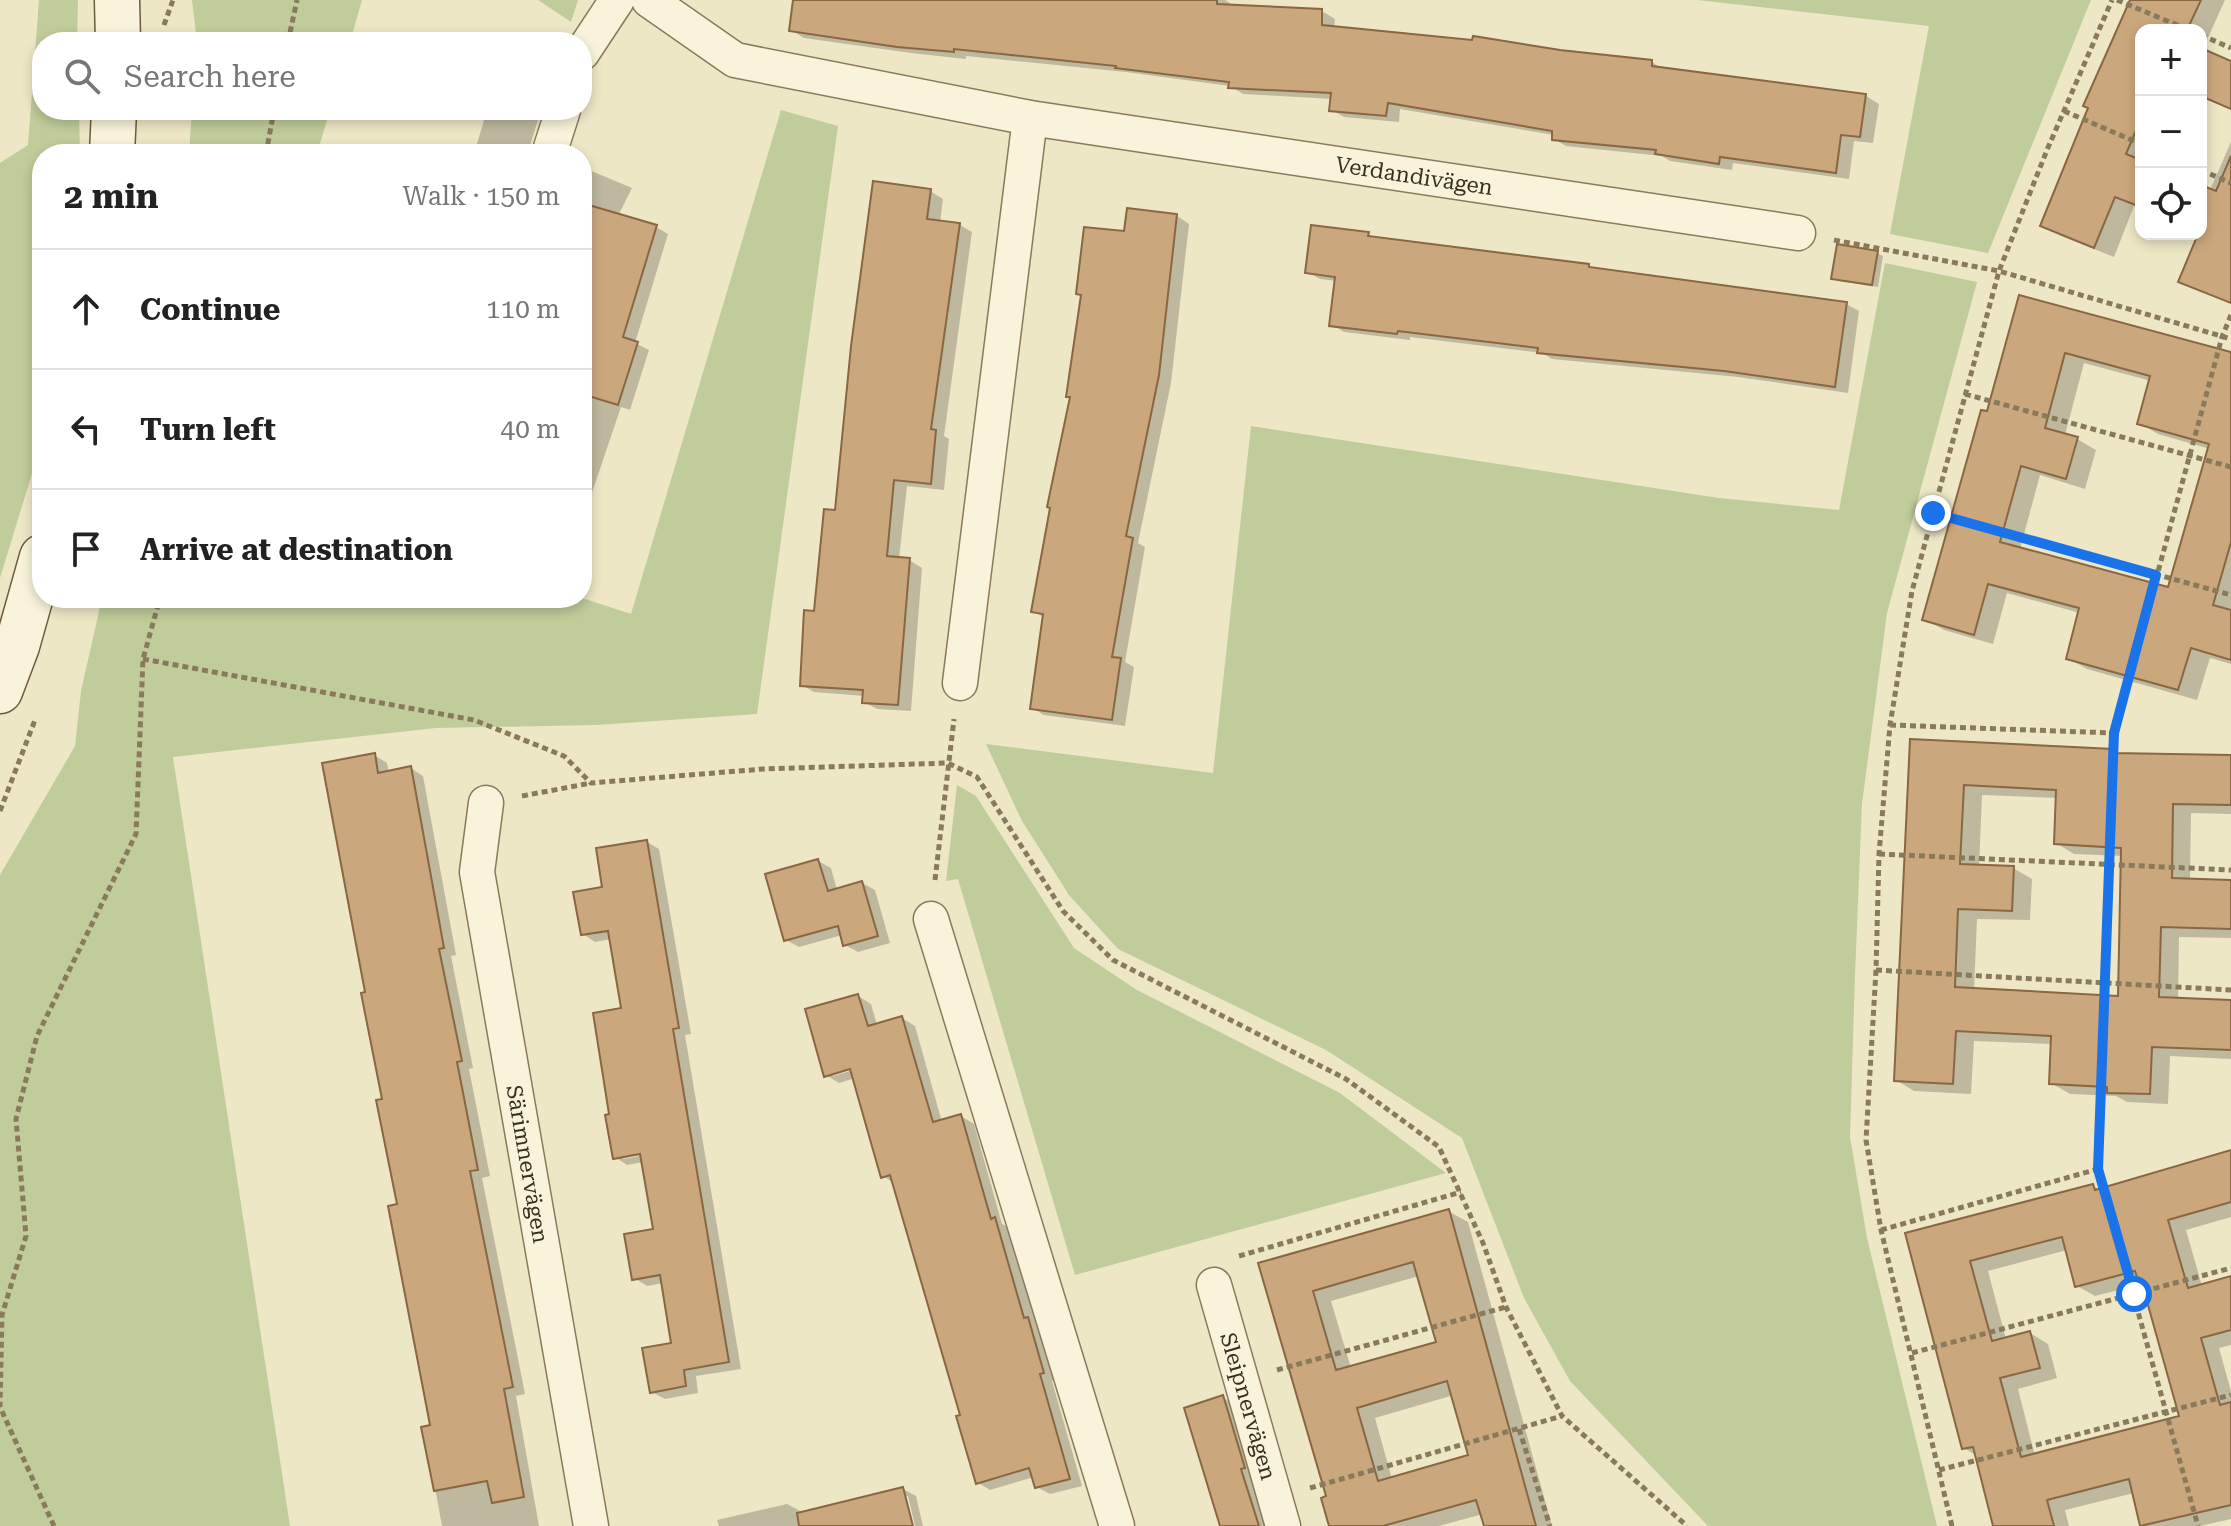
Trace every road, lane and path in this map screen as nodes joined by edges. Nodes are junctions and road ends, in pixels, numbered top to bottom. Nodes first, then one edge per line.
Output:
1 (117, 0) edge
2 (173, 0) edge
3 (297, 0) edge
4 (617, 0) edge
5 (649, 0) edge
6 (2115, 0) edge
7 (2174, 24) edge
8 (161, 31) dead end
9 (118, 32) edge
10 (290, 32) edge
11 (592, 38) edge
12 (2207, 38) edge
13 (2231, 48) edge
14 (2064, 111) junction
15 (1030, 118) junction
16 (114, 120) edge
17 (272, 120) edge
18 (560, 120) edge
19 (2135, 141) edge
20 (112, 144) edge
21 (268, 144) edge
22 (552, 144) edge
23 (2207, 173) edge
24 (2231, 183) edge
25 (1798, 233) joint
26 (1999, 271) junction
27 (2231, 315) edge
28 (2222, 337) junction
29 (2231, 339) edge
30 (1965, 394) junction
31 (2189, 456) junction
32 (2231, 467) edge
33 (1933, 513) junction
34 (2156, 575) junction
35 (32, 593) edge
36 (2231, 595) edge
37 (157, 608) edge
38 (143, 659) junction
39 (960, 683) dead end
40 (0, 691) edge
41 (1890, 725) junction
42 (2114, 733) junction
43 (948, 763) junction
44 (591, 783) junction
45 (486, 803) joint
46 (1879, 854) junction
47 (2110, 864) junction
48 (2231, 870) edge
49 (931, 919) joint
50 (1876, 970) junction
51 (2105, 983) junction
52 (2231, 990) edge
53 (2098, 1169) junction
54 (1461, 1192) junction
55 (1881, 1230) junction
56 (2231, 1268) edge
57 (1214, 1285) joint
58 (2134, 1294) junction
59 (1506, 1307) junction
60 (1912, 1353) junction
61 (1241, 1380) junction
62 (2231, 1395) edge
63 (2166, 1412) junction
64 (1562, 1416) junction
65 (1519, 1429) junction
66 (1939, 1470) junction
67 (1279, 1512) edge
68 (54, 1526) edge
69 (591, 1526) edge
70 (1117, 1526) edge
71 (1550, 1526) edge
72 (1687, 1526) edge
73 (1952, 1526) edge
74 (2198, 1526) edge

1 - 9 main road
2 - 8 path
3 - 10 path
4 - 11 street
5 - 15 street, Verdandivägen
6 - 7 path
6 - 14 path
12 - 13 path
14 - 19 path
14 - 26 path
15 - 25 street, Verdandivägen
15 - 39 street
16 - 20 main road
17 - 21 path
18 - 22 street
23 - 24 path
25 - 26 path
26 - 28 path
26 - 30 path
27 - 28 path
28 - 29 path
28 - 31 path
30 - 31 path
30 - 33 path
31 - 32 path
31 - 34 path
33 - 34 path
33 - 41 path
34 - 36 path
34 - 42 path
35 - 40 main road
37 - 38 path
38 - 44 path
38 - 68 path
41 - 42 path
41 - 46 path
42 - 47 path
43 - 44 path
43 - 49 path
43 - 54 path
44 - 45 path
45 - 69 street, Särimnervägen
46 - 47 path
46 - 50 path
47 - 48 path
47 - 51 path
49 - 70 street
50 - 51 path
50 - 55 path
51 - 52 path
51 - 53 path
53 - 55 path
53 - 58 path
54 - 57 path
54 - 59 path
55 - 60 path
56 - 58 path
57 - 61 street, Sleipnervägen
58 - 60 path
58 - 63 path
59 - 61 path
59 - 64 path
60 - 66 path
61 - 67 street, Sleipnervägen
62 - 63 path
63 - 66 path
63 - 74 path
64 - 65 path
64 - 72 path
65 - 67 path
65 - 71 path
66 - 73 path

